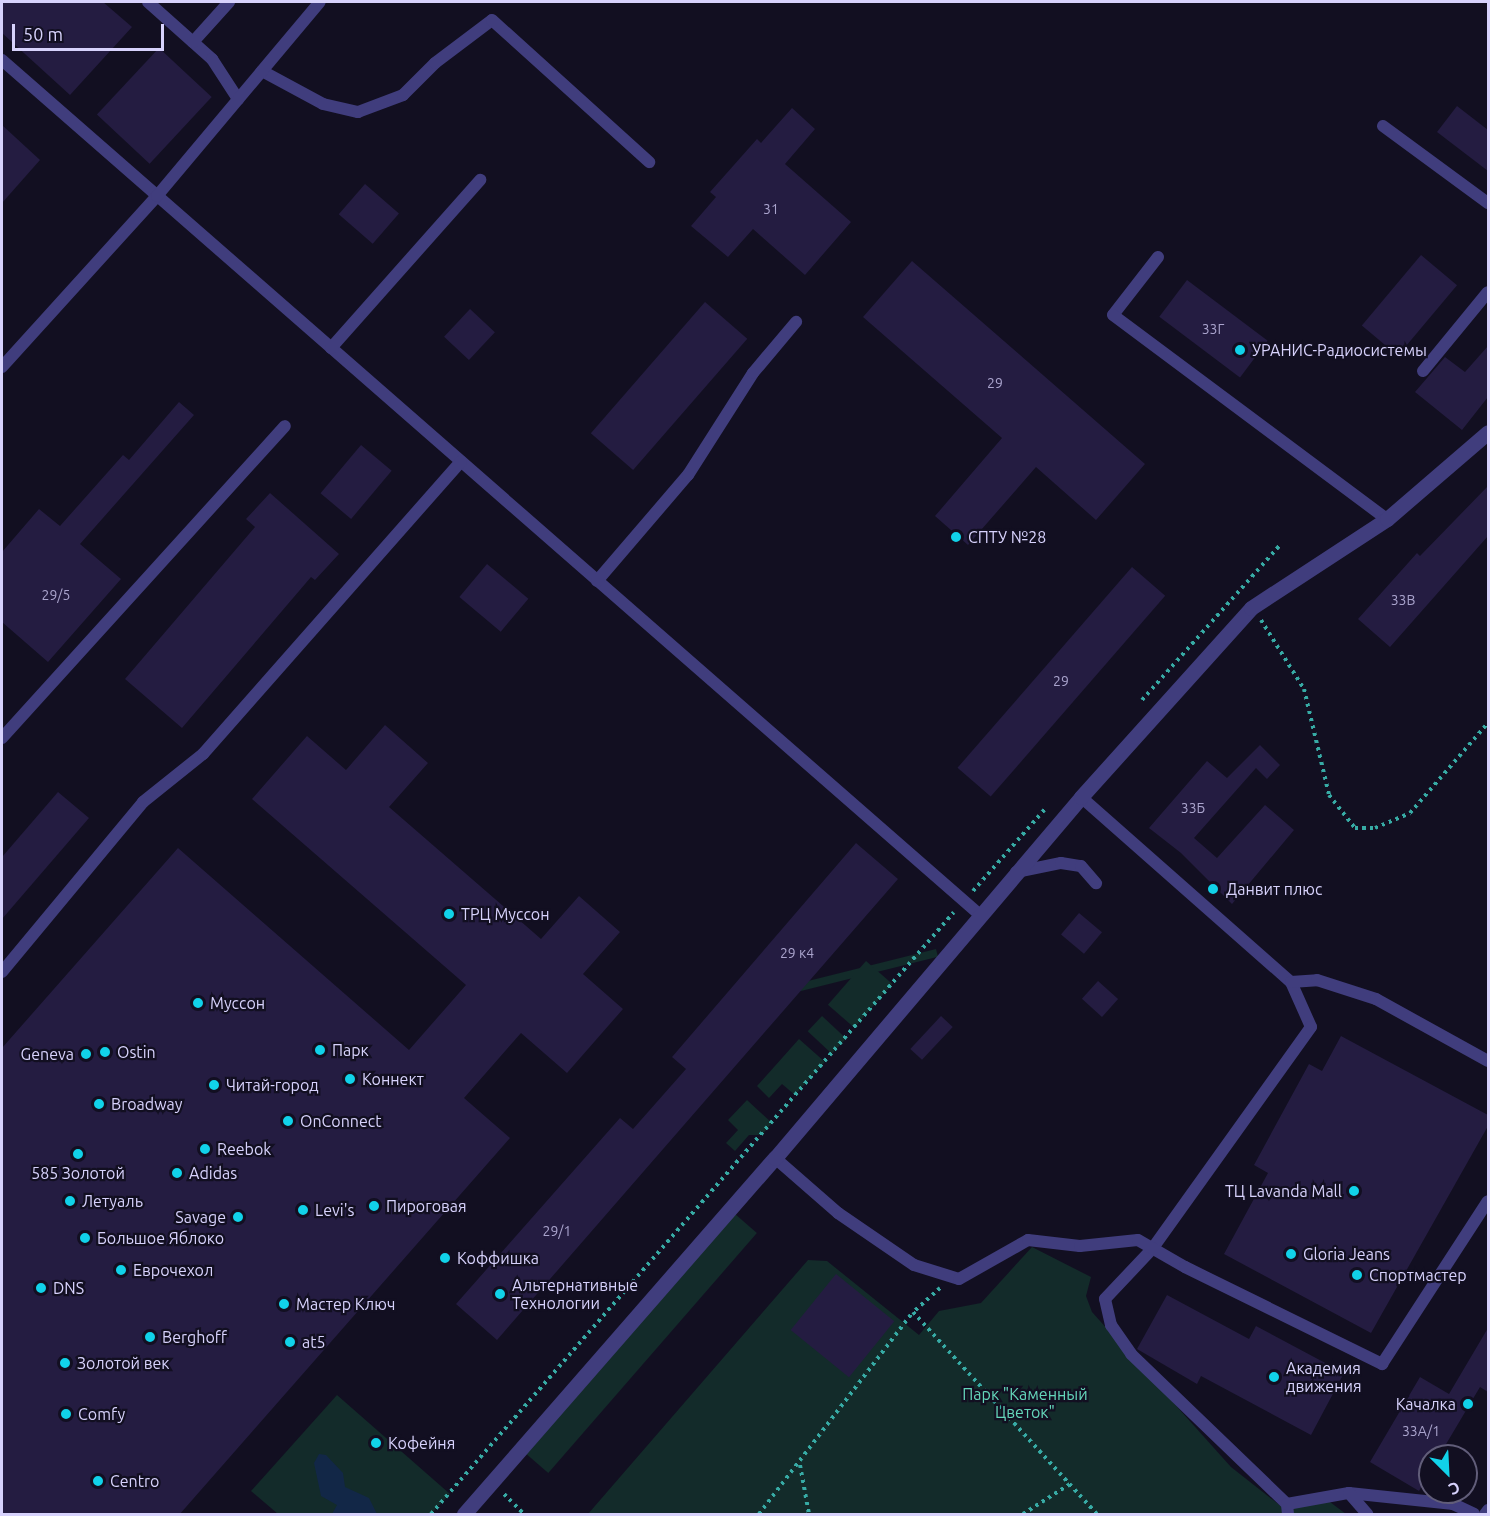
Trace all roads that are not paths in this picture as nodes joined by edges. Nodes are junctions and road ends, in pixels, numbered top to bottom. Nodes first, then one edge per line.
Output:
1 (148, 2) edge
2 (229, 2) edge
3 (320, 2) edge
4 (193, 42) junction
5 (2, 60) edge
6 (262, 71) junction
7 (238, 99) junction
8 (1383, 126) dead end
9 (649, 162) dead end
10 (480, 180) dead end
11 (158, 196) junction
12 (1488, 203) edge
13 (1158, 257) dead end
14 (1488, 292) edge
15 (796, 322) dead end
16 (331, 348) junction
17 (2, 367) edge
18 (1422, 371) dead end
19 (285, 426) dead end
20 (1488, 432) edge
21 (461, 461) junction
22 (1387, 519) junction
23 (597, 580) junction
24 (2, 738) edge
25 (1081, 797) junction
26 (1016, 872) junction
27 (1096, 883) dead end
28 (980, 915) junction
29 (2, 972) edge
30 (1291, 982) junction
31 (1488, 1061) edge
32 (775, 1158) junction
33 (1488, 1201) edge
34 (1153, 1248) junction
35 (1349, 1493) junction
36 (1288, 1509) edge
37 (1488, 1510) edge
38 (472, 1512) edge
39 (1367, 1515) edge
40 (1474, 1515) edge
41 (1485, 1515) edge

1 - 4 lane
2 - 4 lane
3 - 6 lane
4 - 7 lane
5 - 11 lane
6 - 7 lane
6 - 9 lane
7 - 11 lane
8 - 12 lane
10 - 16 lane
11 - 16 lane
11 - 17 lane
13 - 22 lane
14 - 18 lane
15 - 23 lane
16 - 21 lane
19 - 24 lane
20 - 22 street
21 - 23 lane
21 - 29 lane
22 - 25 street
23 - 28 lane
25 - 26 street
25 - 30 lane
26 - 27 lane
26 - 28 street
28 - 32 street
30 - 31 lane
30 - 34 lane
32 - 34 lane
32 - 38 street
33 - 34 lane
34 - 36 lane
35 - 36 lane
35 - 39 lane
35 - 40 lane
37 - 41 lane

